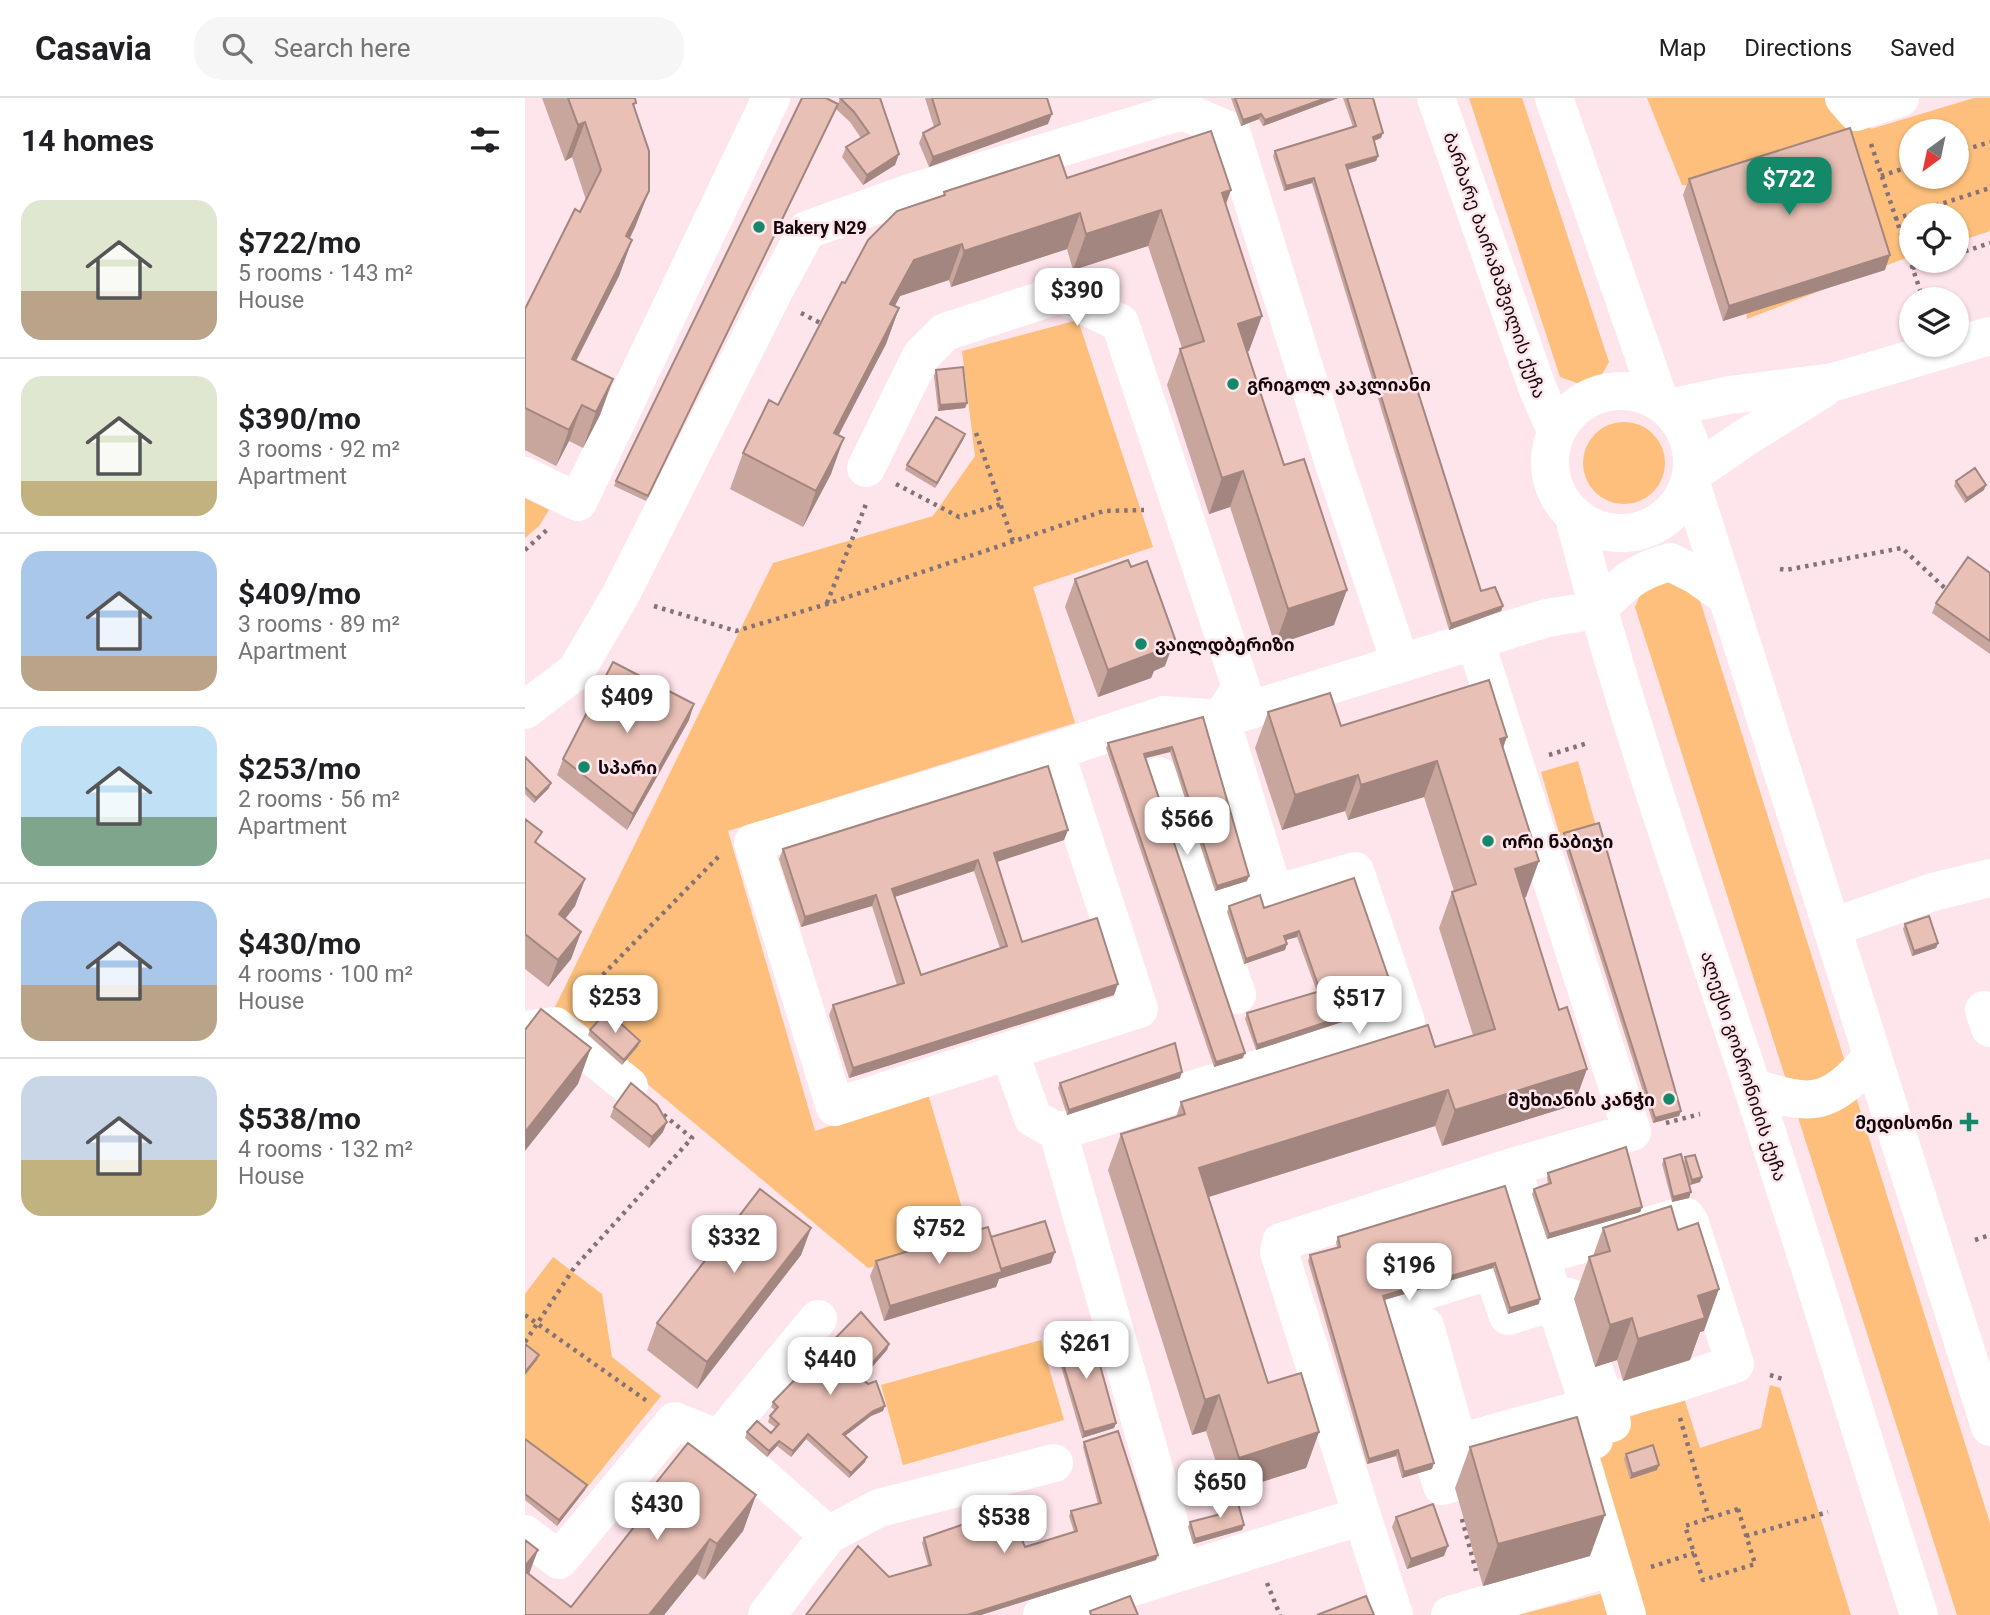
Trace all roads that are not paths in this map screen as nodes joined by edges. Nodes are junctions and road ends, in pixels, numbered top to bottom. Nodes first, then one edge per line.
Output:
1 (771, 98) edge
2 (1436, 98) edge
3 (1554, 98) edge
4 (1844, 98) edge
5 (1900, 98) edge
6 (1990, 336) edge
7 (1835, 382) junction
8 (1664, 405) junction
9 (1556, 431) junction
10 (872, 471) road end
11 (525, 476) edge
12 (1691, 478) junction
13 (1574, 517) junction
14 (1727, 597) junction
15 (1597, 610) junction
16 (1475, 640) junction
17 (1400, 662) junction
18 (525, 710) edge
19 (1221, 719) junction
20 (1055, 751) junction
21 (1159, 776) dead end
22 (1990, 878) edge
23 (1271, 883) junction
24 (1206, 906) junction
25 (1833, 927) junction
26 (1237, 995) dead end
27 (540, 1028) edge
28 (1009, 1051) junction
29 (1873, 1056) junction
30 (629, 1086) edge
31 (1752, 1087) junction
32 (1058, 1132) junction
33 (1512, 1167) junction
34 (1540, 1256) junction
35 (1554, 1302) junction
36 (818, 1319) dead end
37 (1425, 1326) dead end
38 (1584, 1417) junction
39 (1990, 1427) edge
40 (719, 1439) junction
41 (1054, 1463) dead end
42 (1361, 1516) junction
43 (525, 1534) edge
44 (828, 1535) junction
45 (1183, 1571) junction
46 (1615, 1573) junction
47 (767, 1615) edge
48 (1042, 1615) edge
49 (1394, 1615) edge
50 (1450, 1615) edge
51 (1627, 1615) edge
52 (1919, 1615) edge

1 - 11 main road
2 - 9 main road, ბარბარე ბაირამაშვილის ქუჩა
3 - 8 main road
4 - 5 main road
6 - 7 main road
7 - 8 main road
7 - 12 main road
8 - 9 main road
8 - 12 main road
9 - 13 main road
10 - 19 main road
12 - 13 main road
12 - 14 main road
13 - 15 main road, ალექსი გობრონიძის ქუჩა
14 - 15 main road
14 - 25 main road
15 - 16 main road
15 - 31 main road, ალექსი გობრონიძის ქუჩა
16 - 17 main road
16 - 33 main road
17 - 18 main road
17 - 19 main road
19 - 20 main road
19 - 23 main road
20 - 28 main road
20 - 28 main road
21 - 24 main road
22 - 25 main road
23 - 24 main road
23 - 32 main road
24 - 26 main road
25 - 29 main road
27 - 30 main road
28 - 32 main road
29 - 31 main road
29 - 39 main road
31 - 52 main road, ალექსი გობრონიძის ქუჩა
32 - 45 main road
33 - 34 main road
33 - 42 main road
34 - 35 main road
34 - 38 main road
35 - 38 main road
35 - 38 main road
36 - 40 main road
37 - 38 main road
38 - 46 main road
40 - 43 main road
40 - 44 main road
41 - 44 main road
42 - 45 main road
42 - 49 main road
44 - 47 main road
45 - 48 main road
46 - 50 main road
46 - 51 main road

